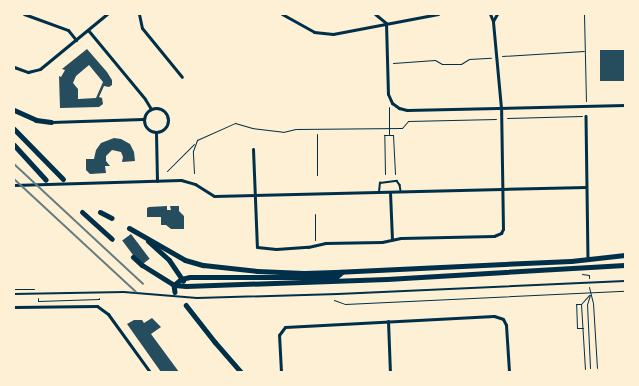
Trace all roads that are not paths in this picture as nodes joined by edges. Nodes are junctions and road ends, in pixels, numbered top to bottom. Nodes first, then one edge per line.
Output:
1 (24, 14) edge
2 (107, 14) edge
3 (139, 14) edge
4 (282, 14) edge
5 (375, 14) edge
6 (438, 14) edge
7 (489, 14) edge
8 (496, 14) edge
9 (493, 21) junction
10 (386, 23) junction
11 (88, 30) junction
12 (76, 40) junction
13 (14, 67) edge
14 (182, 77) dead end
15 (625, 105) edge
16 (500, 108) junction
17 (150, 109) junction
18 (14, 110) edge
19 (586, 116) road end
20 (143, 120) junction
21 (51, 122) joint
22 (14, 128) edge
23 (156, 133) junction
24 (14, 145) edge
25 (253, 149) dead end
26 (63, 179) dead end
27 (46, 180) dead end
28 (157, 181) junction
29 (14, 185) edge
30 (586, 187) junction
31 (502, 189) junction
32 (401, 191) junction
33 (379, 192) junction
34 (390, 192) junction
35 (256, 195) junction
36 (82, 212) dead end
37 (100, 212) dead end
38 (112, 218) dead end
39 (129, 228) dead end
40 (140, 234) junction
41 (112, 239) dead end
42 (392, 239) junction
43 (625, 255) edge
44 (133, 256) dead end
45 (588, 257) dead end
46 (625, 265) edge
47 (343, 272) junction
48 (181, 279) junction
49 (625, 281) edge
50 (174, 285) junction
51 (186, 286) junction
52 (175, 292) dead end
53 (187, 292) dead end
54 (14, 294) edge
55 (186, 305) dead end
56 (194, 306) dead end
57 (14, 307) edge
58 (194, 314) junction
59 (388, 321) junction
60 (150, 372) edge
61 (241, 372) edge
62 (281, 372) edge
63 (390, 372) edge
64 (509, 372) edge

1 - 12 street
2 - 11 street
3 - 14 street
4 - 10 street
5 - 10 street
6 - 10 street
7 - 8 street
7 - 9 street
8 - 9 street
9 - 16 street
10 - 16 street
11 - 12 street
11 - 17 street
12 - 13 street
15 - 16 street
16 - 31 street
17 - 20 street
17 - 23 street
18 - 21 main road
19 - 30 street
20 - 21 street
20 - 23 street
22 - 26 main road
23 - 28 street
24 - 27 main road
25 - 35 street
28 - 29 street
28 - 35 street
30 - 31 street
30 - 45 street
31 - 32 street
31 - 42 street
32 - 33 lane
32 - 34 street
33 - 34 street
33 - 35 street
34 - 42 street
35 - 42 street
36 - 41 main road
37 - 38 main road
39 - 40 main road
40 - 47 main road
40 - 48 main road
43 - 47 main road
44 - 50 main road
46 - 51 main road
47 - 48 main road
48 - 50 main road
48 - 51 main road
49 - 54 lane
50 - 51 main road
50 - 52 main road
51 - 53 main road
55 - 58 main road
56 - 58 main road
57 - 60 street
58 - 61 main road
59 - 62 street
59 - 63 street
59 - 64 street

